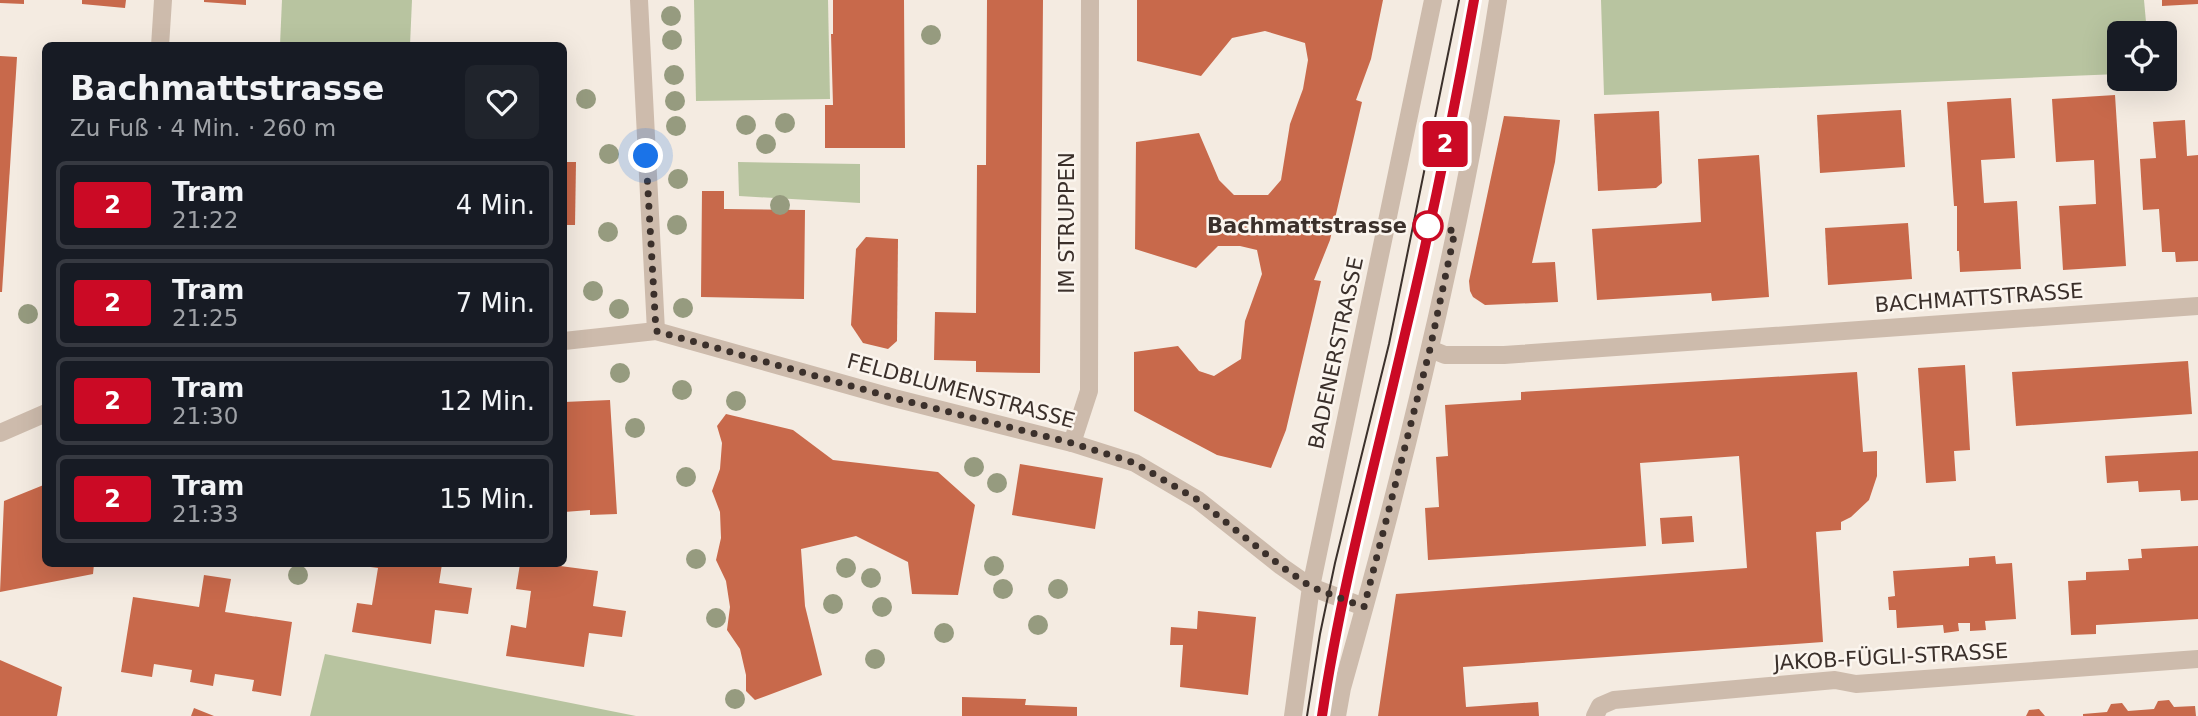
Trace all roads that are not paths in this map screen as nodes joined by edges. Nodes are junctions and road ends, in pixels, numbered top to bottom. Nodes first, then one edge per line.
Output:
1 (163, 0) edge
2 (639, 0) edge
3 (1090, 0) edge
4 (1433, 0) edge
5 (1498, 0) edge
6 (160, 42) edge
7 (2198, 306) edge
8 (656, 331) junction
9 (567, 341) edge
10 (1430, 349) junction
11 (42, 415) edge
12 (0, 433) edge
13 (1072, 443) junction
14 (1311, 587) junction
15 (1364, 607) junction
16 (2198, 659) edge
17 (1293, 716) edge
18 (1338, 716) edge
19 (1595, 716) edge

1 - 6 street
2 - 8 street
3 - 13 street, IM STRUPPEN
4 - 14 street, BADENERSTRASSE
5 - 10 street
7 - 10 street, BACHMATTSTRASSE
8 - 9 street, FELDBLUMENSTRASSE
8 - 13 street, FELDBLUMENSTRASSE
10 - 15 street
11 - 12 street
13 - 14 street, FELDBLUMENSTRASSE
14 - 15 street, FELDBLUMENSTRASSE
14 - 17 street, BADENERSTRASSE
15 - 18 street
16 - 19 street, JAKOB-FÜGLI-STRASSE

